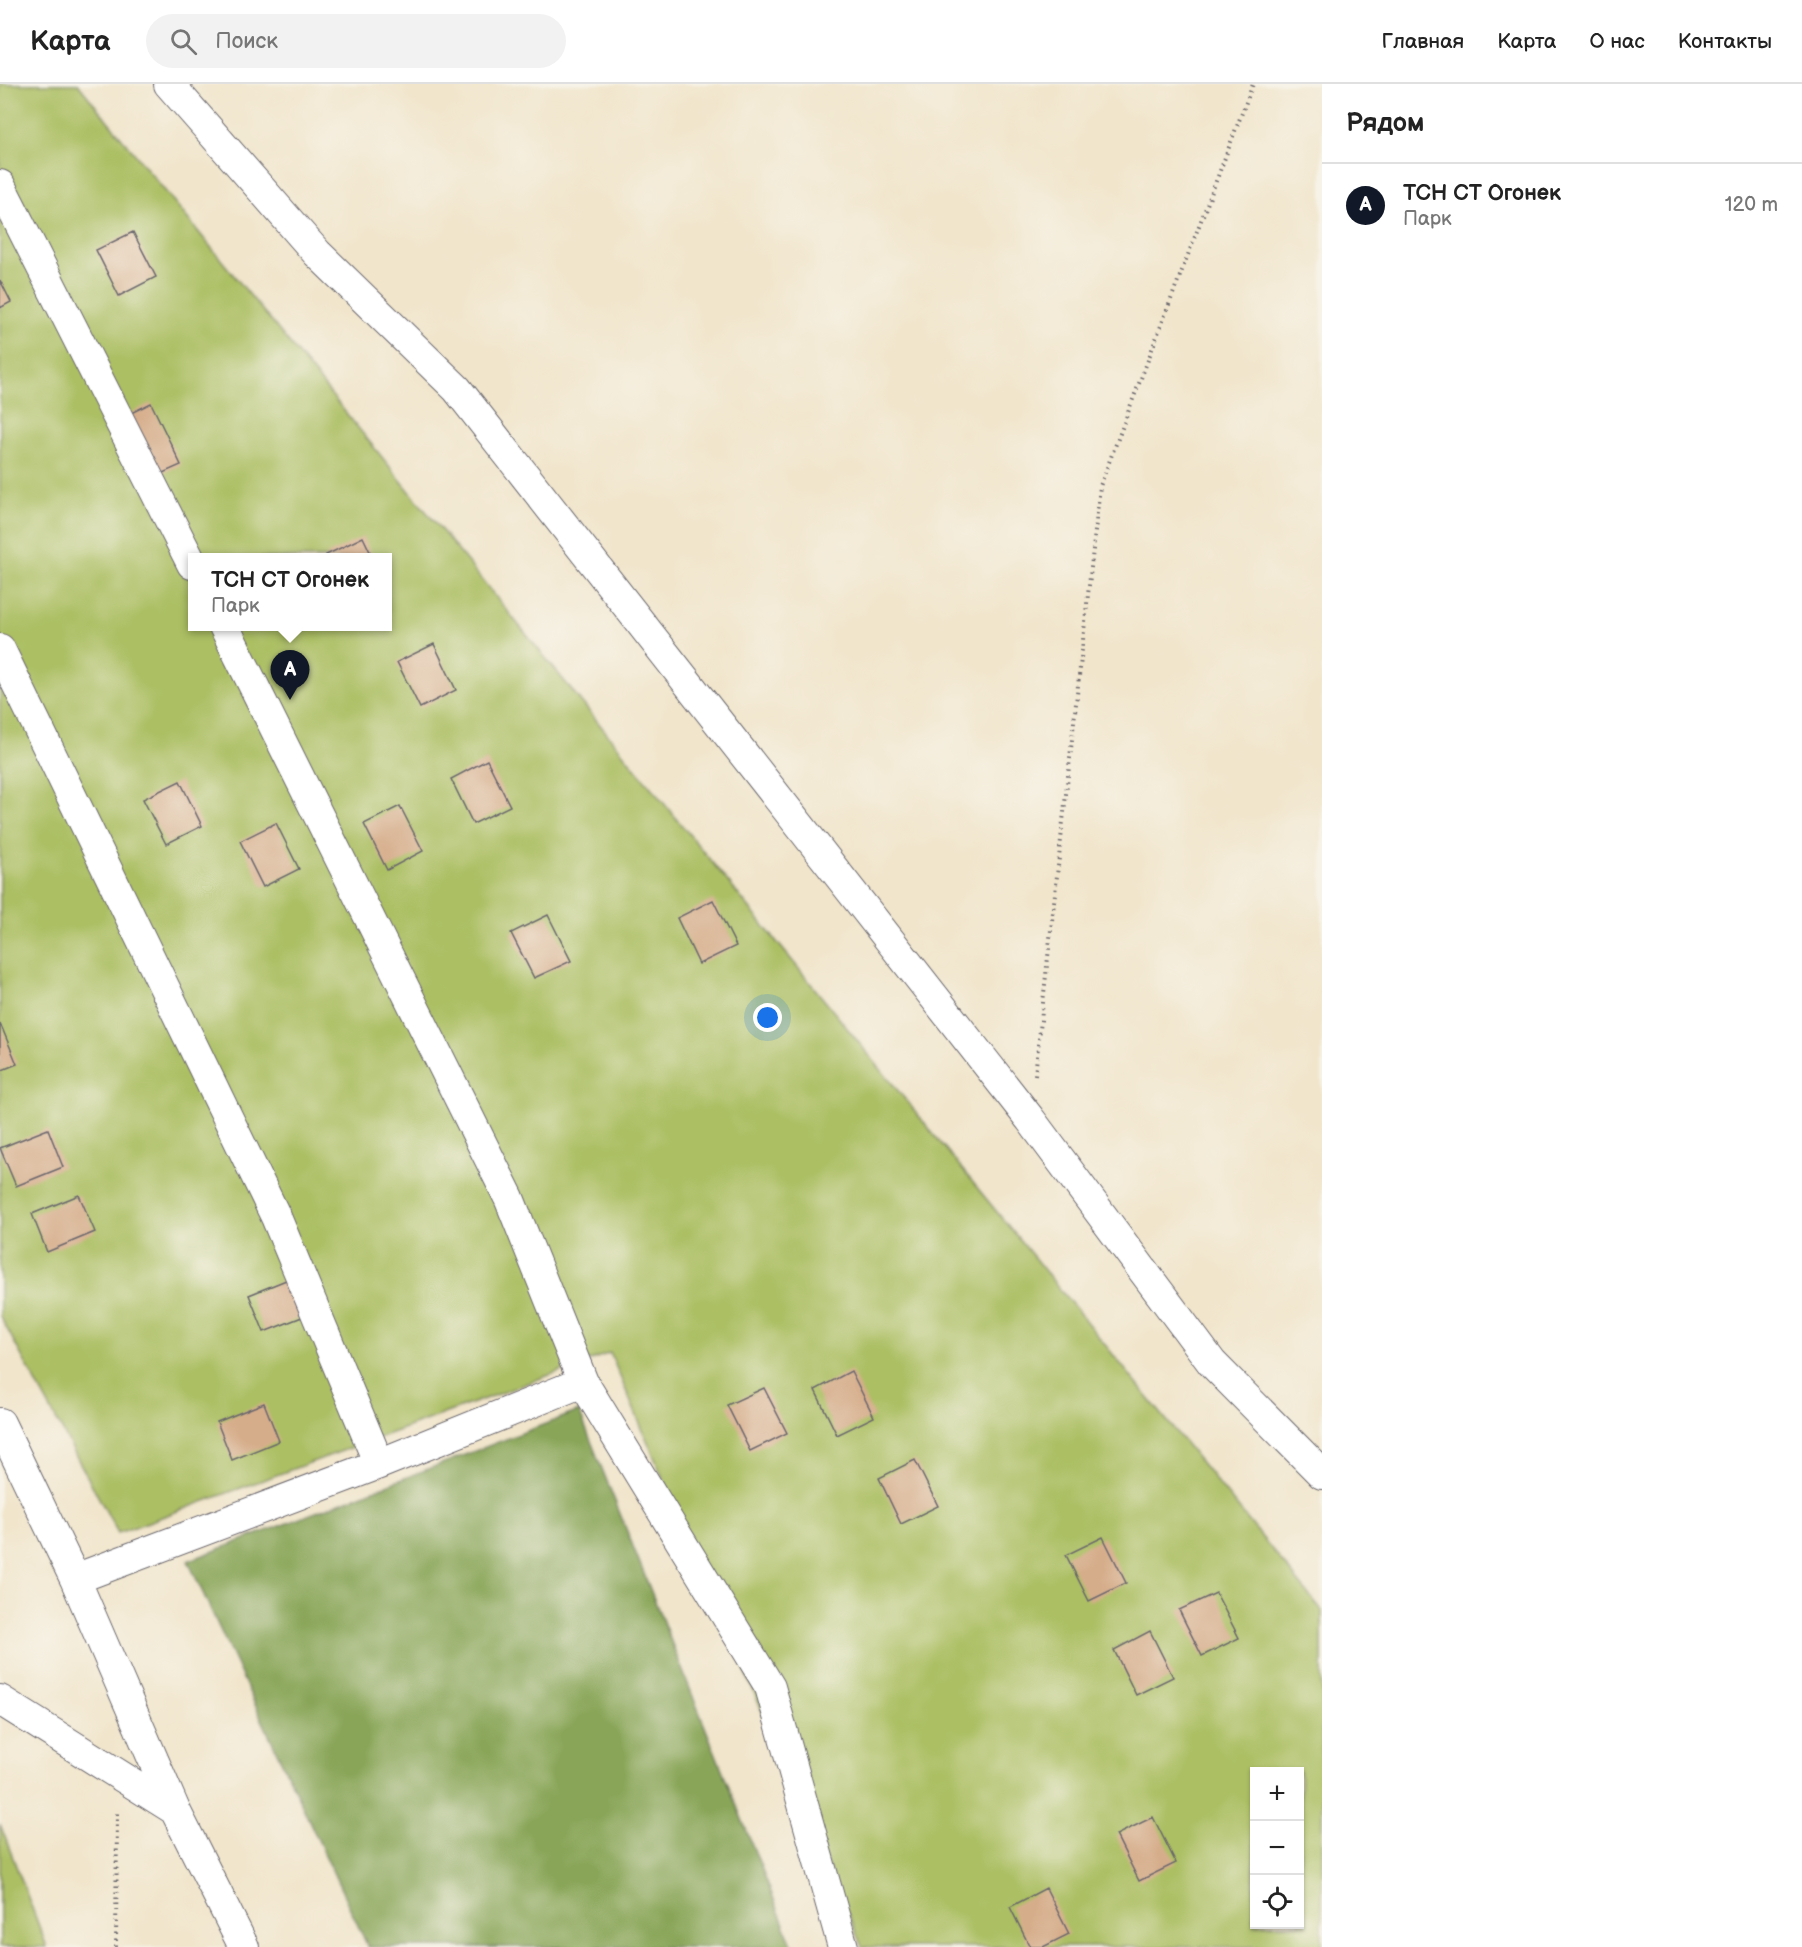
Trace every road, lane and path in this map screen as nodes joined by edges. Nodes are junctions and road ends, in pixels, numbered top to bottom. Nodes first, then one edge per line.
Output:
1 (169, 84) edge
2 (1253, 84) edge
3 (0, 185) edge
4 (188, 556) edge
5 (226, 631) edge
6 (0, 649) edge
7 (1030, 1119) junction
8 (583, 1382) junction
9 (0, 1423) edge
10 (379, 1464) junction
11 (1322, 1474) edge
12 (75, 1579) junction
13 (0, 1700) edge
14 (176, 1810) junction
15 (244, 1947) edge
16 (843, 1947) edge

1 - 7 street
2 - 7 path
3 - 4 street
5 - 8 street
6 - 10 street
7 - 11 street
8 - 10 street
8 - 16 street
9 - 12 street
10 - 12 street
12 - 14 street
13 - 14 street
14 - 15 street

